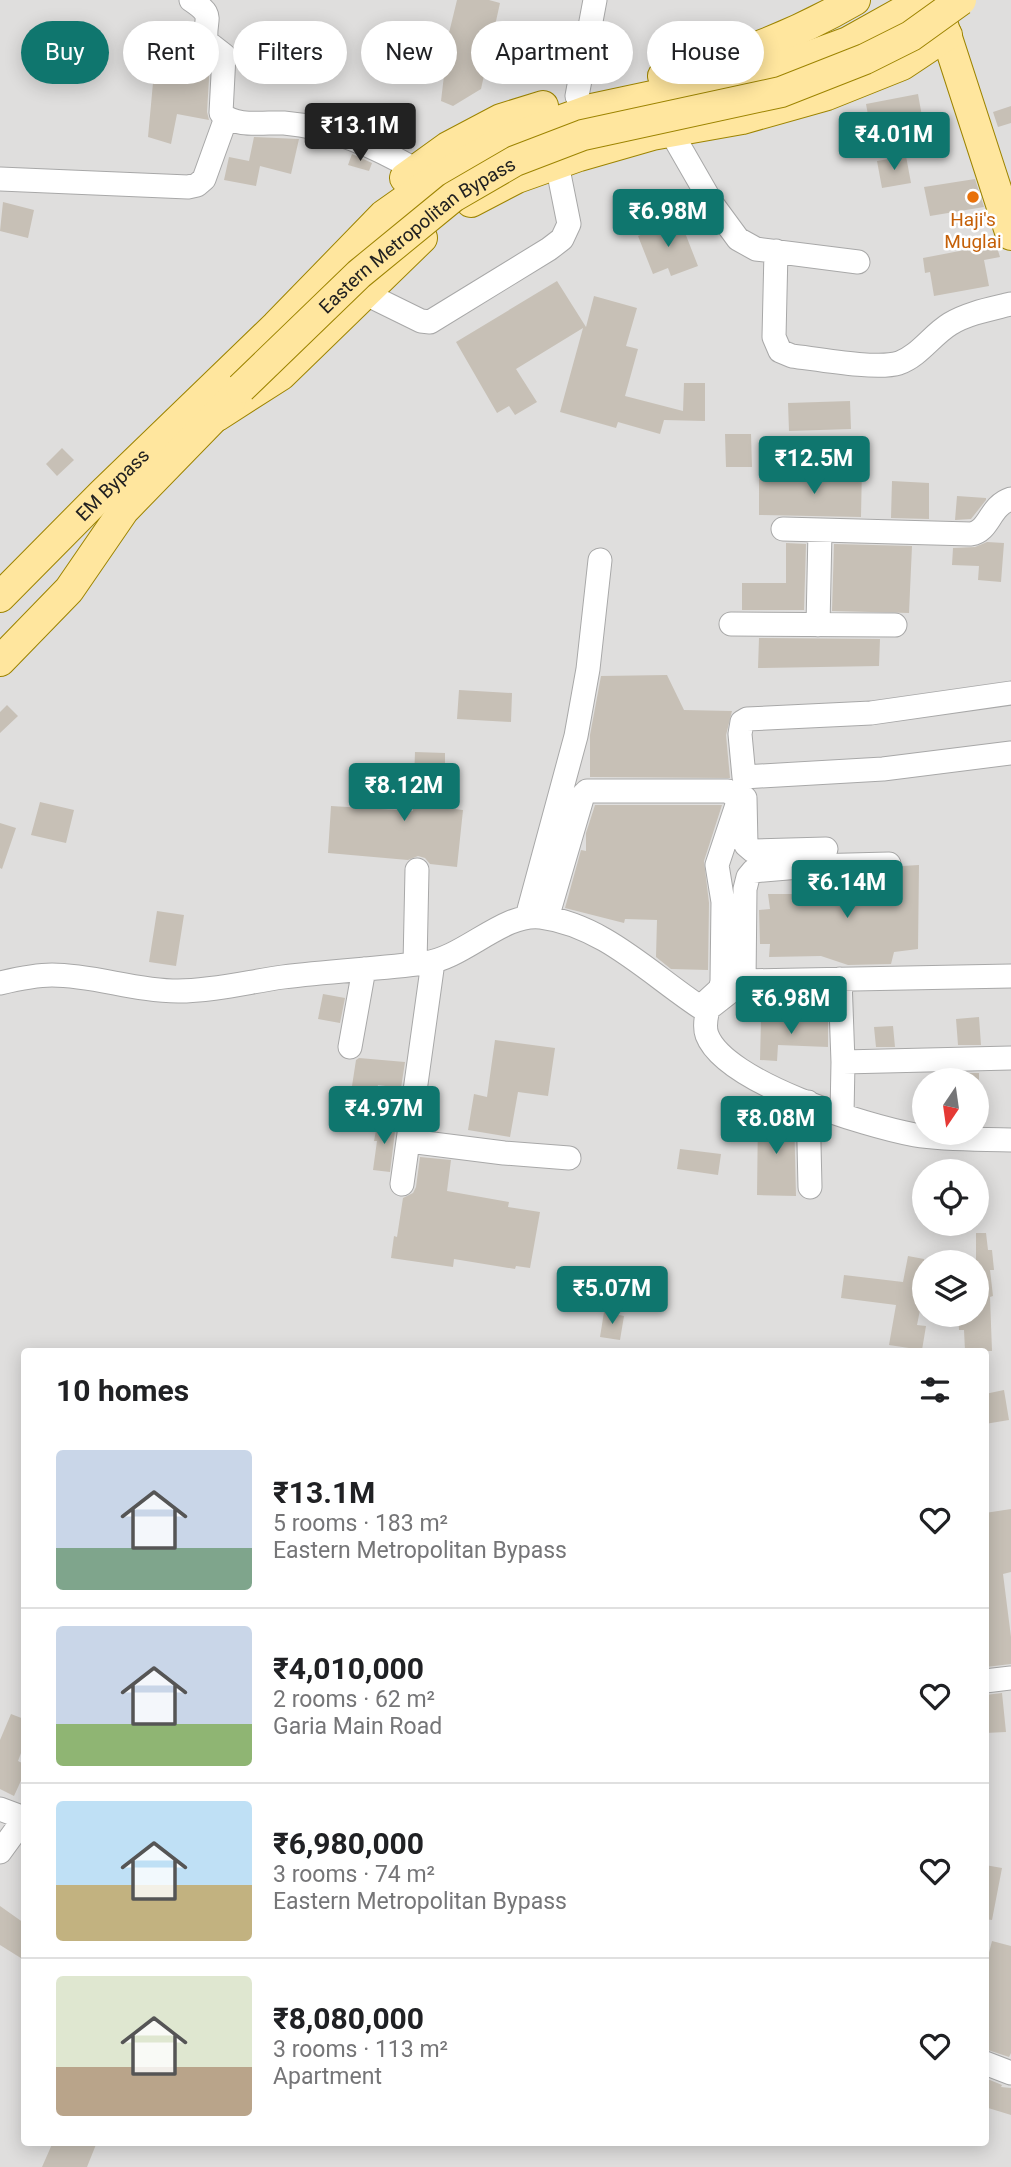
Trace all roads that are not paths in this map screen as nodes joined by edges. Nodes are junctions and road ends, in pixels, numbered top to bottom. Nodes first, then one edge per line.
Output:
1 (191, 0) edge
2 (595, 0) edge
3 (855, 0) edge
4 (919, 0) edge
5 (934, 0) edge
6 (961, 0) edge
7 (947, 35) junction
8 (577, 96) junction
9 (226, 118) junction
10 (671, 132) junction
11 (556, 164) junction
12 (416, 170) junction
13 (0, 179) edge
14 (1011, 235) edge
15 (776, 251) junction
16 (858, 262) dead end
17 (364, 293) junction
18 (1011, 304) edge
19 (234, 381) junction
20 (217, 416) junction
21 (175, 422) junction
22 (1011, 499) edge
23 (113, 502) junction
24 (783, 529) dead end
25 (820, 531) junction
26 (600, 560) dead end
27 (3, 590) edge
28 (732, 624) dead end
29 (818, 625) junction
30 (895, 625) dead end
31 (0, 661) edge
32 (1011, 693) edge
33 (1011, 753) edge
34 (744, 777) junction
35 (827, 849) dead end
36 (889, 864) dead end
37 (417, 870) dead end
38 (537, 917) junction
39 (424, 963) junction
40 (364, 969) junction
41 (1011, 976) edge
42 (840, 979) junction
43 (744, 981) junction
44 (0, 983) edge
45 (704, 1008) junction
46 (350, 1048) dead end
47 (1011, 1058) edge
48 (844, 1062) junction
49 (808, 1102) junction
50 (842, 1115) junction
51 (1011, 1140) edge
52 (409, 1141) junction
53 (1011, 1151) edge
54 (569, 1158) dead end
55 (402, 1184) dead end
56 (810, 1187) dead end
57 (1011, 1678) edge
58 (989, 1681) edge
59 (0, 1809) edge
60 (21, 1817) edge
61 (21, 1822) edge
62 (0, 1852) edge
63 (989, 2065) edge
64 (1011, 2073) edge

1 - 9 street
2 - 8 street
3 - 8 main road
4 - 19 main road, Eastern Metropolitan Bypass
5 - 7 main road
6 - 19 main road, Eastern Metropolitan Bypass, bridge
7 - 10 main road
7 - 14 main road
8 - 12 main road
9 - 12 street
9 - 13 street
10 - 11 main road
10 - 15 street
11 - 17 main road
11 - 17 street
12 - 21 main road
15 - 16 street
15 - 18 street
17 - 20 main road
19 - 20 main road, Eastern Metropolitan Bypass
19 - 21 main road, EM Bypass
20 - 23 main road, Eastern Metropolitan Bypass
21 - 23 main road, EM Bypass
22 - 25 street
23 - 27 main road, EM Bypass
23 - 31 main road, Eastern Metropolitan Bypass
24 - 25 street
25 - 29 street
26 - 38 street
28 - 29 street
29 - 30 street
32 - 34 street
33 - 34 street
34 - 35 street
36 - 43 street
37 - 39 street
38 - 39 street
38 - 45 street
38 - 45 street
39 - 40 street
39 - 52 street
40 - 44 street
40 - 46 street
41 - 42 street
42 - 43 street
42 - 48 street
43 - 45 street
45 - 49 street
47 - 48 street
48 - 50 street
49 - 50 street
49 - 56 street
50 - 51 street
51 - 53 street
52 - 54 street
52 - 55 street
57 - 58 street
59 - 60 street
61 - 62 street
63 - 64 street

